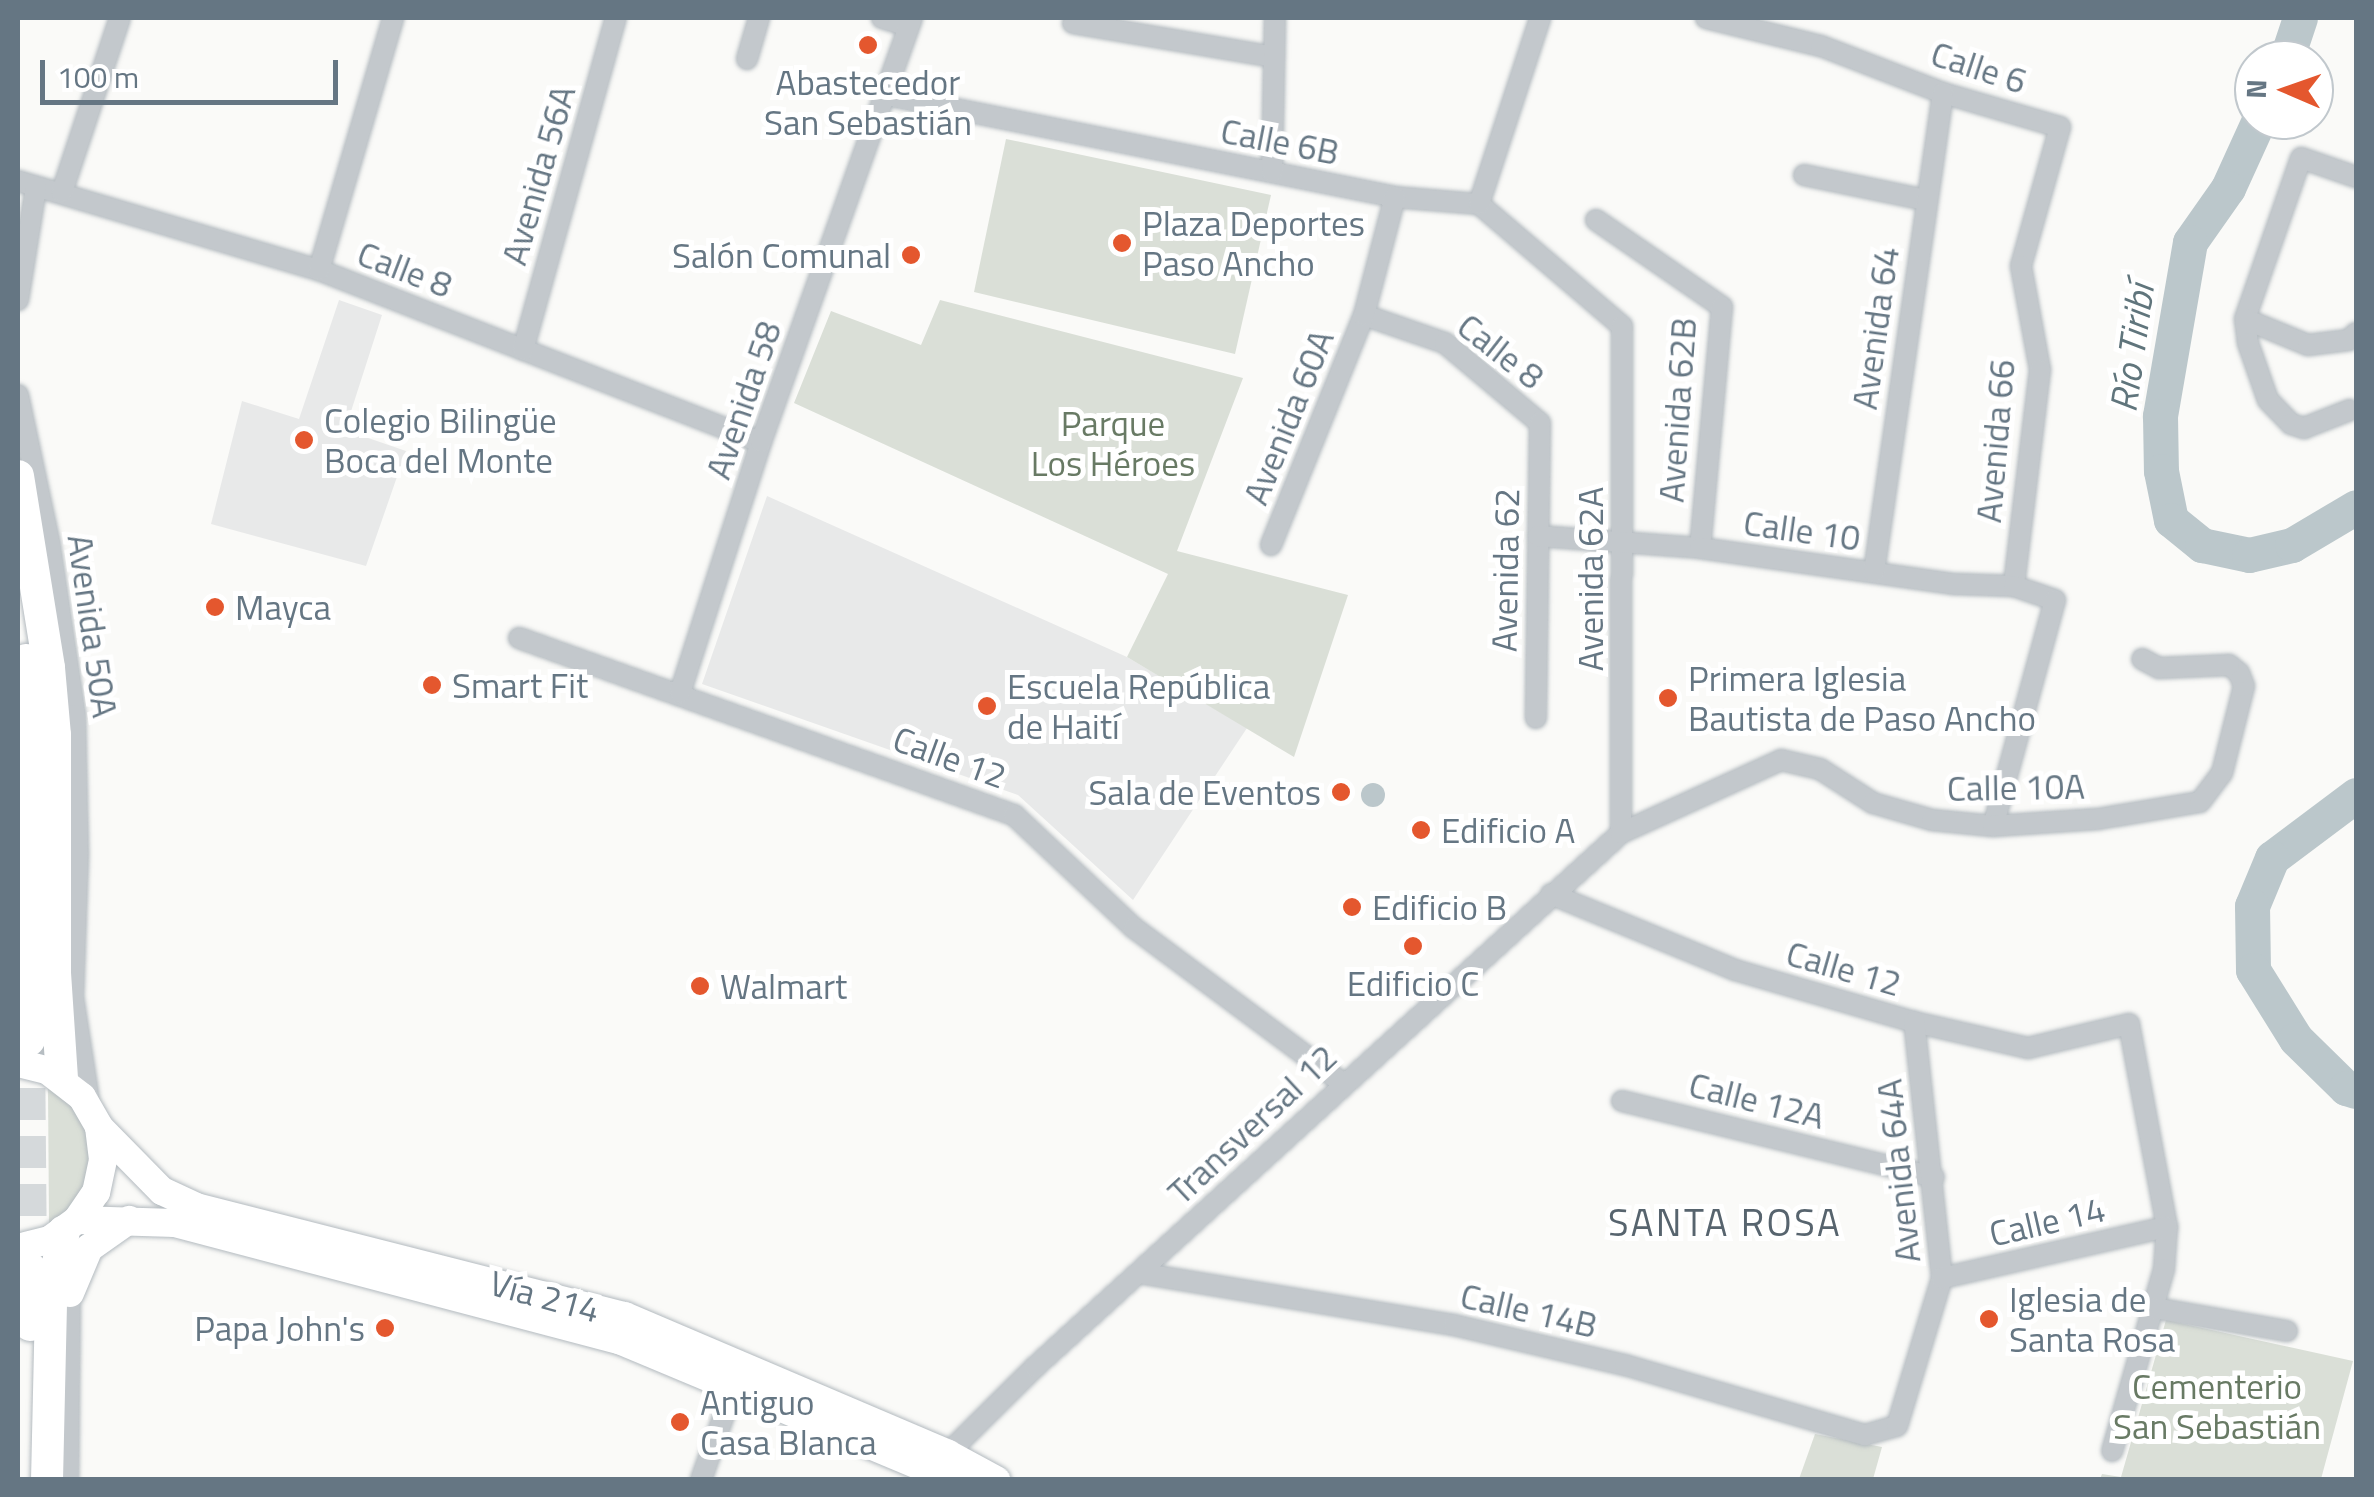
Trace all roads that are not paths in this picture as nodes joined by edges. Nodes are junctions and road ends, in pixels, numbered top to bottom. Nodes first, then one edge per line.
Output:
1 (120, 18) edge
2 (393, 18) edge
3 (616, 18) edge
4 (759, 18) edge
5 (882, 18) edge
6 (1275, 18) edge
7 (1540, 18) edge
8 (1706, 18) edge
9 (910, 22) edge
10 (1073, 22) dead end
11 (1274, 57) junction
12 (748, 58) dead end
13 (1943, 93) junction
14 (886, 95) junction
15 (2060, 126) joint
16 (1272, 172) junction
17 (1804, 175) dead end
18 (2356, 177) edge
19 (27, 184) edge
20 (62, 192) junction
21 (1395, 197) junction
22 (1926, 200) junction
23 (1479, 204) junction
24 (1596, 220) dead end
25 (319, 270) junction
26 (18, 300) edge
27 (1364, 314) junction
28 (2245, 319) junction
29 (2356, 333) edge
30 (524, 350) junction
31 (18, 396) edge
32 (2350, 410) dead end
33 (1540, 424) joint
34 (761, 442) junction
35 (18, 476) edge
36 (1538, 536) junction
37 (1623, 543) junction
38 (1271, 544) dead end
39 (1700, 548) junction
40 (1874, 572) junction
41 (2014, 586) junction
42 (18, 594) edge
43 (519, 638) dead end
44 (2142, 660) dead end
45 (680, 693) junction
46 (1536, 718) dead end
47 (1994, 826) junction
48 (1622, 833) junction
49 (1551, 894) junction
50 (1914, 1022) junction
51 (23, 1052) edge
52 (62, 1078) junction
53 (1344, 1084) junction
54 (1622, 1101) dead end
55 (95, 1118) junction
56 (1934, 1177) junction
57 (128, 1220) junction
58 (72, 1225) junction
59 (2166, 1227) junction
60 (24, 1259) edge
61 (1139, 1272) junction
62 (1942, 1278) junction
63 (70, 1293) junction
64 (2154, 1308) junction
65 (2287, 1331) dead end
66 (738, 1374) junction
67 (1897, 1426) joint
68 (2112, 1451) dead end
69 (944, 1467) edge
70 (29, 1480) edge
71 (47, 1480) edge
72 (68, 1480) edge
73 (701, 1480) edge
74 (996, 1480) edge

1 - 20 street
2 - 25 street
3 - 30 street, Avenida 56A
4 - 12 street
5 - 9 street
6 - 11 street
7 - 23 street
8 - 13 street, Calle 6
9 - 14 street, Avenida 58
10 - 11 street
11 - 16 street
13 - 15 street, Calle 6
13 - 22 street, Avenida 64
14 - 16 street, Calle 6B
14 - 34 street, Avenida 58
15 - 41 street, Avenida 66
16 - 21 street, Calle 6B
17 - 22 street
18 - 28 street
19 - 20 street, Calle 8
19 - 26 street
20 - 25 street, Calle 8
21 - 23 street, Calle 6B
21 - 27 street, Avenida 60A
22 - 40 street, Avenida 64
23 - 37 street, Avenida 62A
24 - 39 street, Avenida 62B
25 - 30 street, Calle 8
27 - 33 street, Calle 8
27 - 38 street, Avenida 60A
28 - 29 street
28 - 32 street
30 - 34 street, Calle 8
31 - 55 street, Avenida 50A
33 - 36 street, Avenida 62
34 - 45 street, Avenida 58
35 - 52 highway
36 - 37 street, Calle 10
36 - 46 street, Avenida 62
37 - 39 street, Calle 10
37 - 48 street, Avenida 62A
39 - 40 street, Calle 10
40 - 41 street, Calle 10
41 - 47 street, Calle 10
42 - 51 highway
43 - 45 street, Calle 12
44 - 47 street, Calle 10A
45 - 53 street, Calle 12
47 - 48 street, Calle 10A
48 - 49 street, Transversal 12
49 - 50 street, Calle 12
49 - 53 street, Transversal 12
50 - 56 street, Avenida 64A
50 - 59 street, Calle 12
51 - 52 main road
52 - 55 main road, Vía 214
53 - 61 street, Transversal 12
54 - 56 street, Calle 12A
55 - 58 main road
55 - 66 main road, Vía 214
56 - 62 street, Avenida 64A
57 - 58 main road, Vía 214
57 - 63 main road
57 - 66 main road, Vía 214
58 - 60 main road, Vía 214
58 - 63 street
58 - 71 highway
59 - 62 street, Calle 14
59 - 64 street
60 - 70 highway
61 - 67 street, Calle 14B
61 - 69 street, Transversal 12
62 - 67 street, Avenida 64A
63 - 72 street
64 - 65 street
64 - 68 street
66 - 69 main road, Vía 214
66 - 73 street
69 - 74 main road, Vía 214

